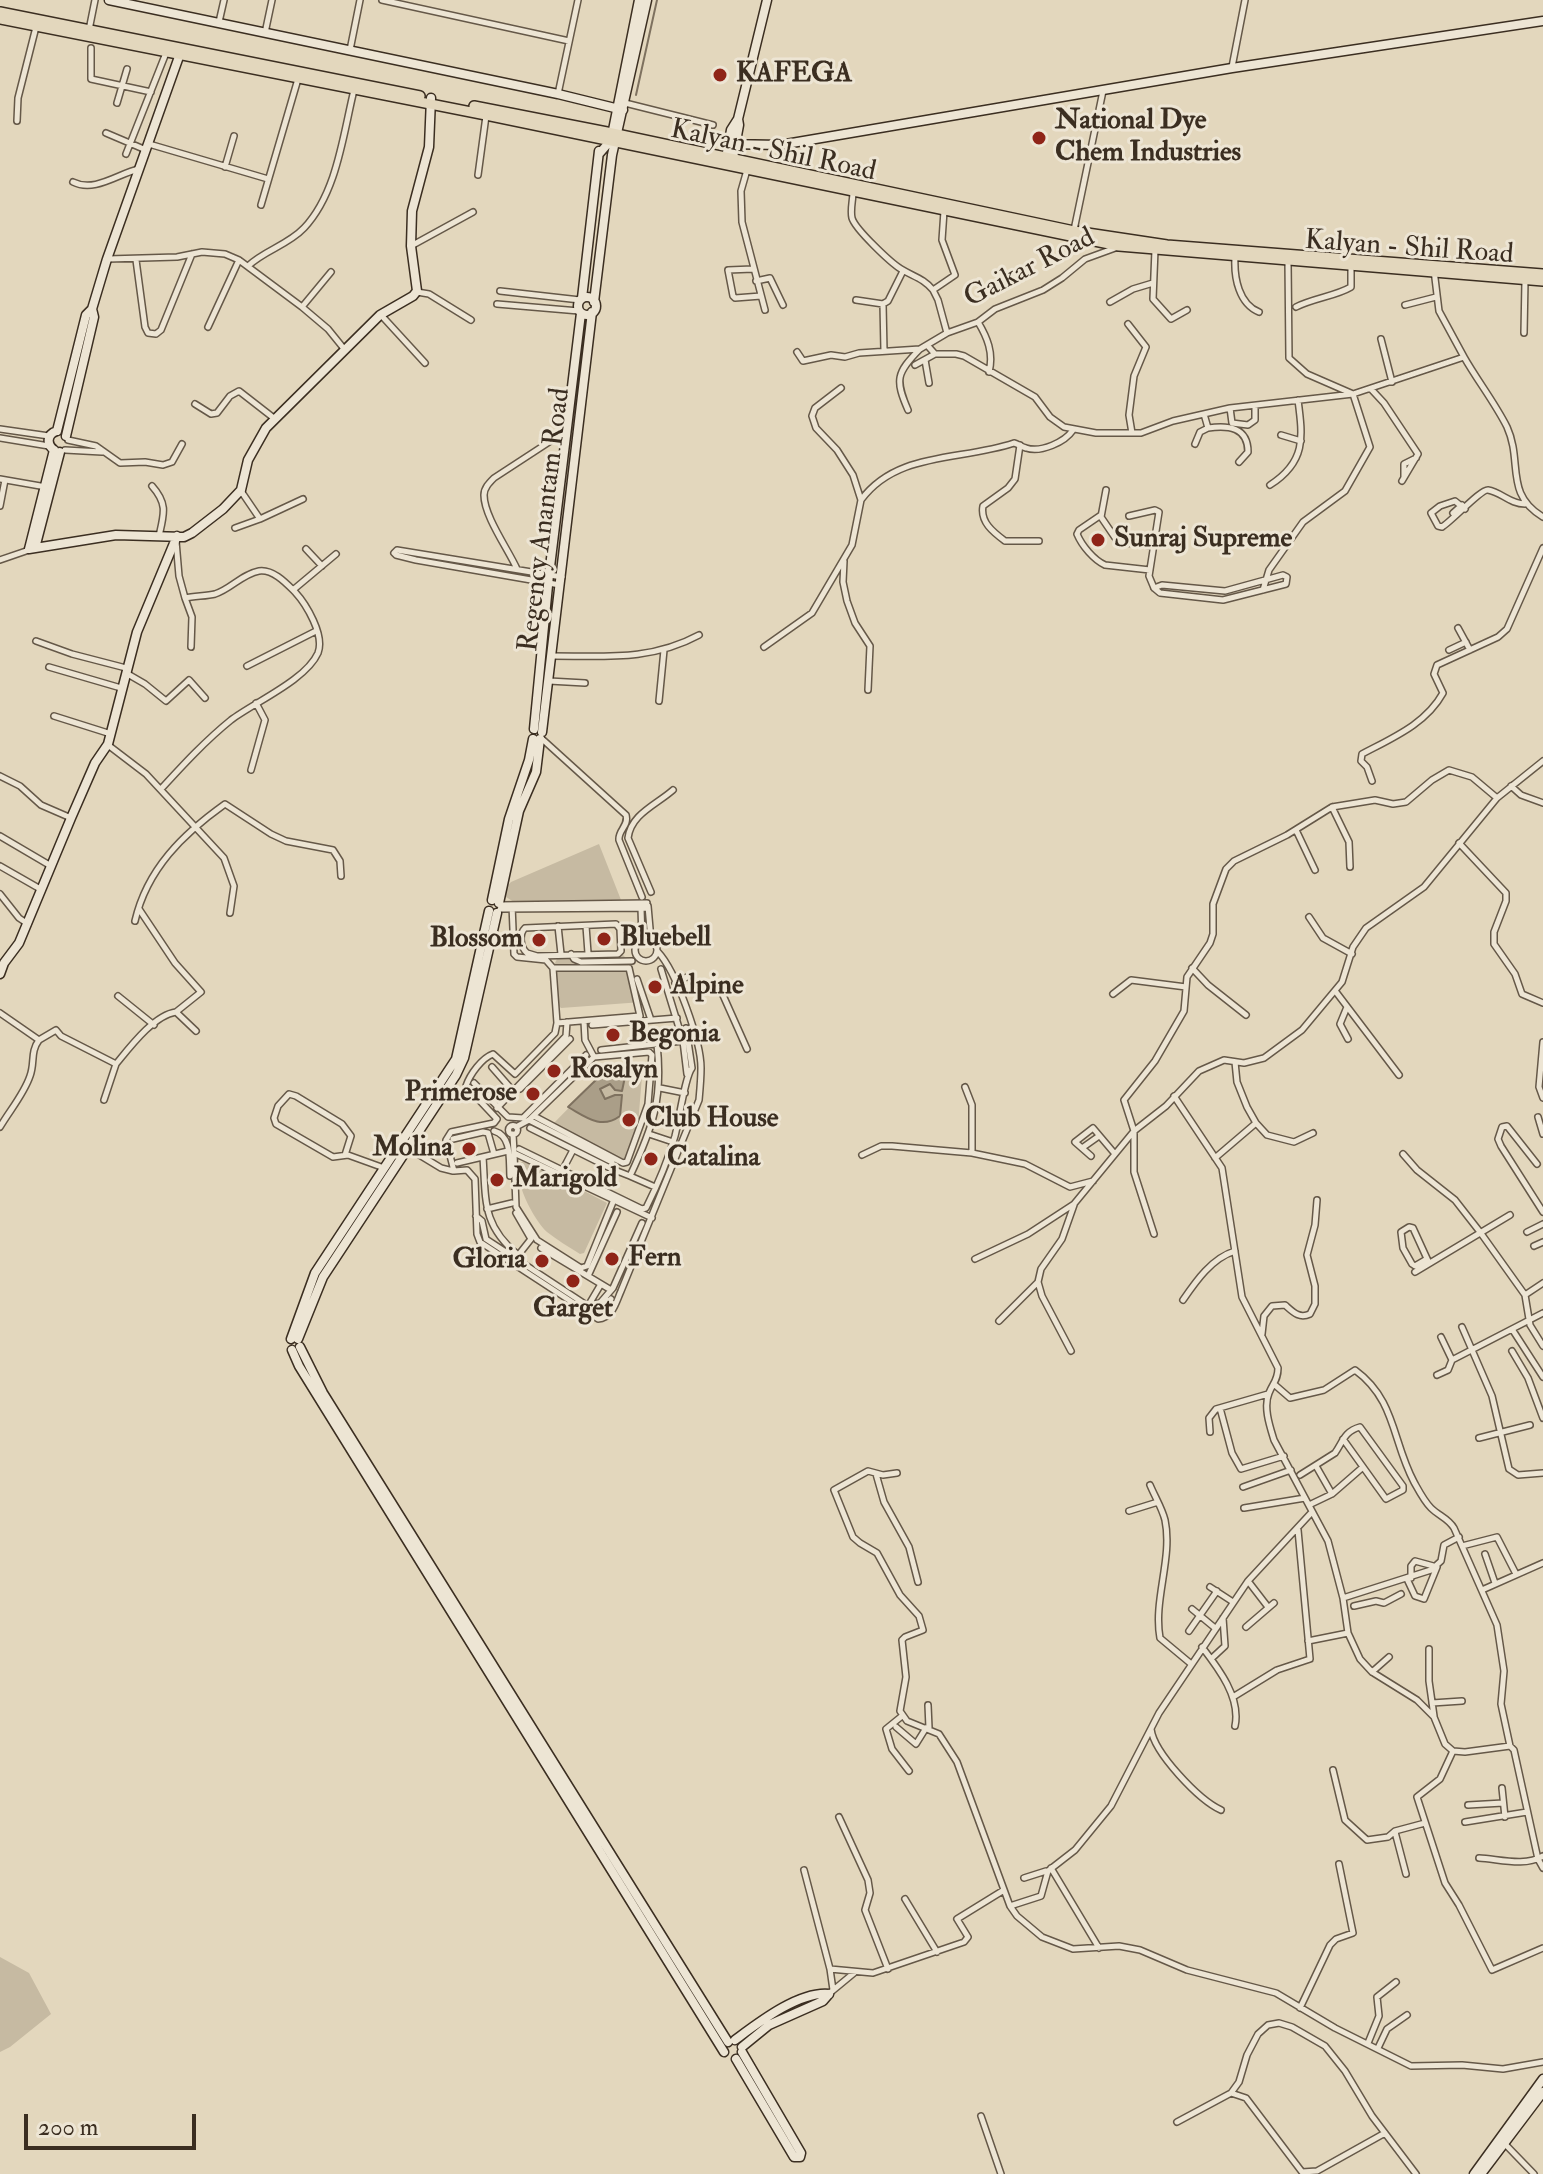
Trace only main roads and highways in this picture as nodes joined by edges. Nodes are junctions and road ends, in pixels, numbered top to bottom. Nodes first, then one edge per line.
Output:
1 (0, 12) edge
2 (0, 19) edge
3 (88, 33) junction
4 (181, 52) junction
5 (430, 100) junction
6 (614, 137) junction
7 (729, 162) junction
8 (912, 200) junction
9 (1120, 242) junction
10 (1434, 270) junction
11 (1543, 274) edge
12 (1543, 281) edge

1 - 3 main road, Kalyan - Shil Road
2 - 3 main road, Kalyan - Shil Road
3 - 4 main road, Kalyan - Shil Road
3 - 4 main road, Kalyan - Shil Road
4 - 5 main road, Kalyan - Shil Road
4 - 5 main road, Kalyan - Shil Road
5 - 6 main road, Kalyan - Shil Road
5 - 6 main road, Kalyan - Shil Road
6 - 7 main road, Kalyan - Shil Road
7 - 8 main road, Kalyan - Shil Road
7 - 8 main road, Kalyan - Shil Road
8 - 9 main road, Kalyan - Shil Road
8 - 9 main road, Kalyan - Shil Road
9 - 10 main road, Kalyan - Shil Road
9 - 10 main road, Kalyan - Shil Road
10 - 11 main road, Kalyan - Shil Road
10 - 12 main road, Kalyan - Shil Road

